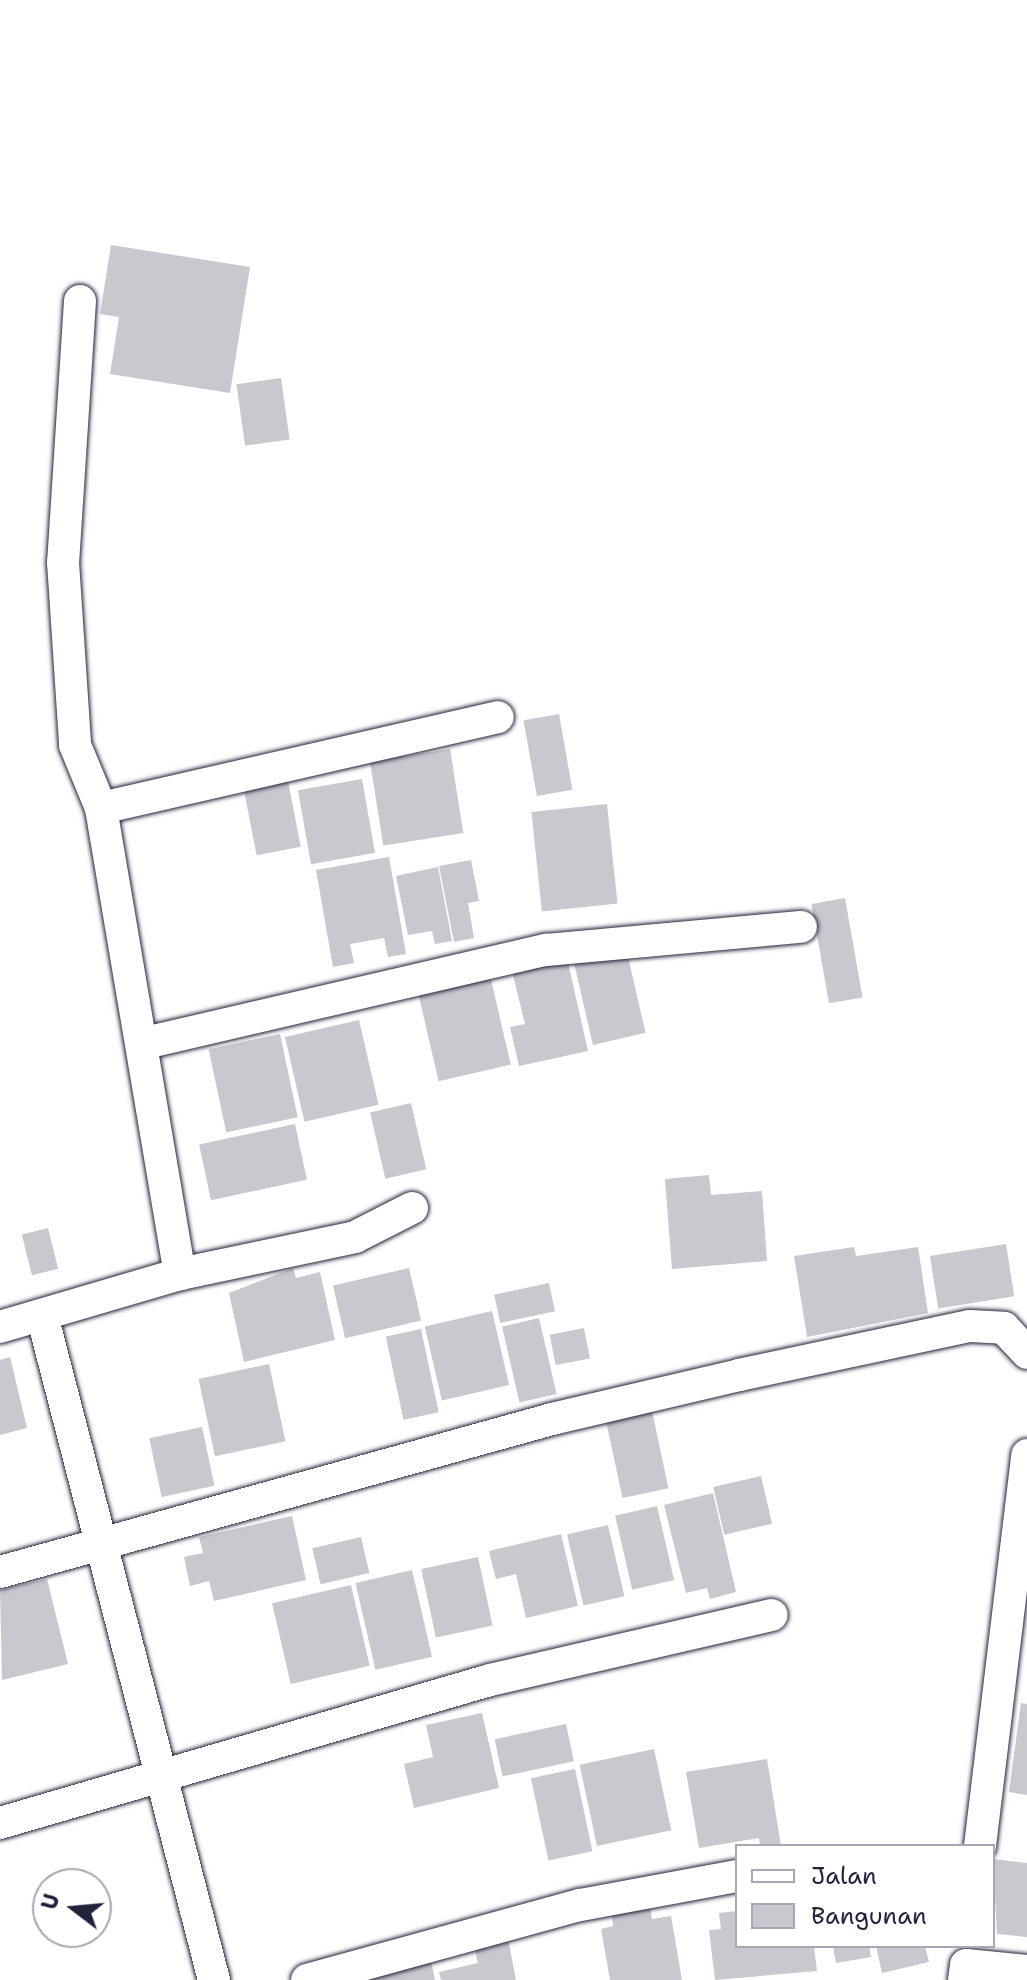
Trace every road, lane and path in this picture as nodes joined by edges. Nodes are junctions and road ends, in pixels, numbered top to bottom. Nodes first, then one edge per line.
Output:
1 (80, 301) dead end
2 (498, 717) dead end
3 (101, 808) junction
4 (801, 927) dead end
5 (145, 1043) junction
6 (412, 1208) dead end
7 (180, 1274) junction
8 (42, 1315) junction
9 (0, 1327) edge
10 (1027, 1353) edge
11 (1027, 1455) edge
12 (102, 1545) junction
13 (0, 1572) edge
14 (772, 1615) dead end
15 (162, 1775) junction
16 (0, 1823) edge
17 (980, 1844) edge
18 (735, 1876) edge
19 (966, 1964) edge
20 (1027, 1971) edge
21 (214, 1980) edge
22 (307, 1980) edge

1 - 3 street
2 - 3 street
3 - 5 street
4 - 5 street
5 - 7 street
6 - 7 street
7 - 8 street
8 - 9 street
8 - 12 street
10 - 12 street
11 - 17 street
12 - 13 street
12 - 15 street
14 - 15 street
15 - 16 street
15 - 21 street
18 - 22 street
19 - 20 street

